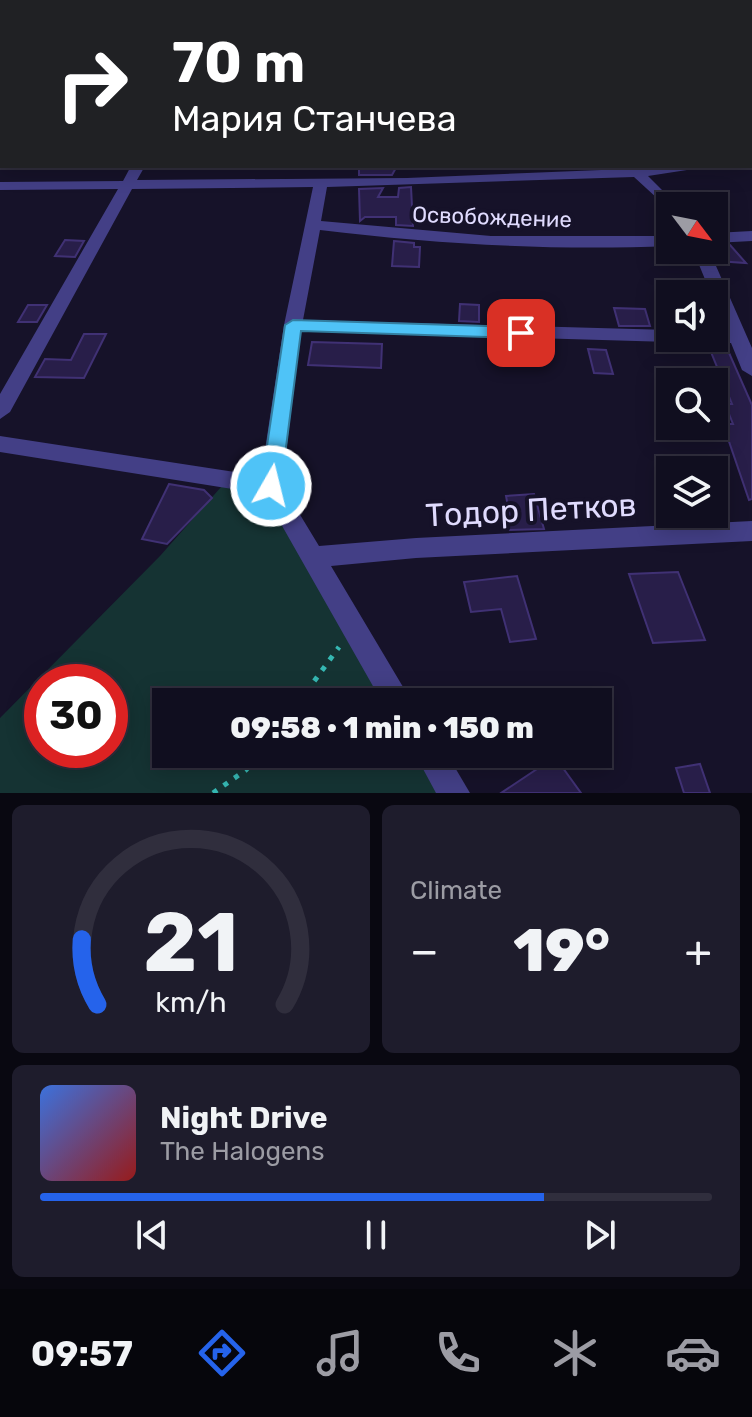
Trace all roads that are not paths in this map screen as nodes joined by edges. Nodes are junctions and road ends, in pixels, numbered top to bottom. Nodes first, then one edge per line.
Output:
1 (137, 168) edge
2 (406, 168) edge
3 (634, 169) edge
4 (407, 182) junction
5 (321, 183) junction
6 (128, 185) junction
7 (0, 186) edge
8 (657, 192) edge
9 (312, 224) junction
10 (752, 236) edge
11 (728, 237) edge
12 (656, 242) edge
13 (707, 264) edge
14 (293, 325) junction
15 (656, 336) edge
16 (728, 337) edge
17 (738, 337) junction
18 (752, 370) edge
19 (0, 412) edge
20 (0, 444) edge
21 (271, 486) junction
22 (752, 531) edge
23 (313, 557) junction
24 (389, 688) edge
25 (439, 768) edge
26 (454, 793) edge

1 - 6 street
2 - 4 street
3 - 4 street
3 - 8 street
4 - 5 street
5 - 6 street
5 - 9 street
6 - 7 street
6 - 19 street
9 - 12 street, Освобождение
9 - 14 street
10 - 11 street
13 - 17 street
14 - 15 street
14 - 21 street
16 - 17 street
17 - 18 street
20 - 21 street
21 - 23 street
22 - 23 street, Тодор Петков
23 - 24 street
25 - 26 street

